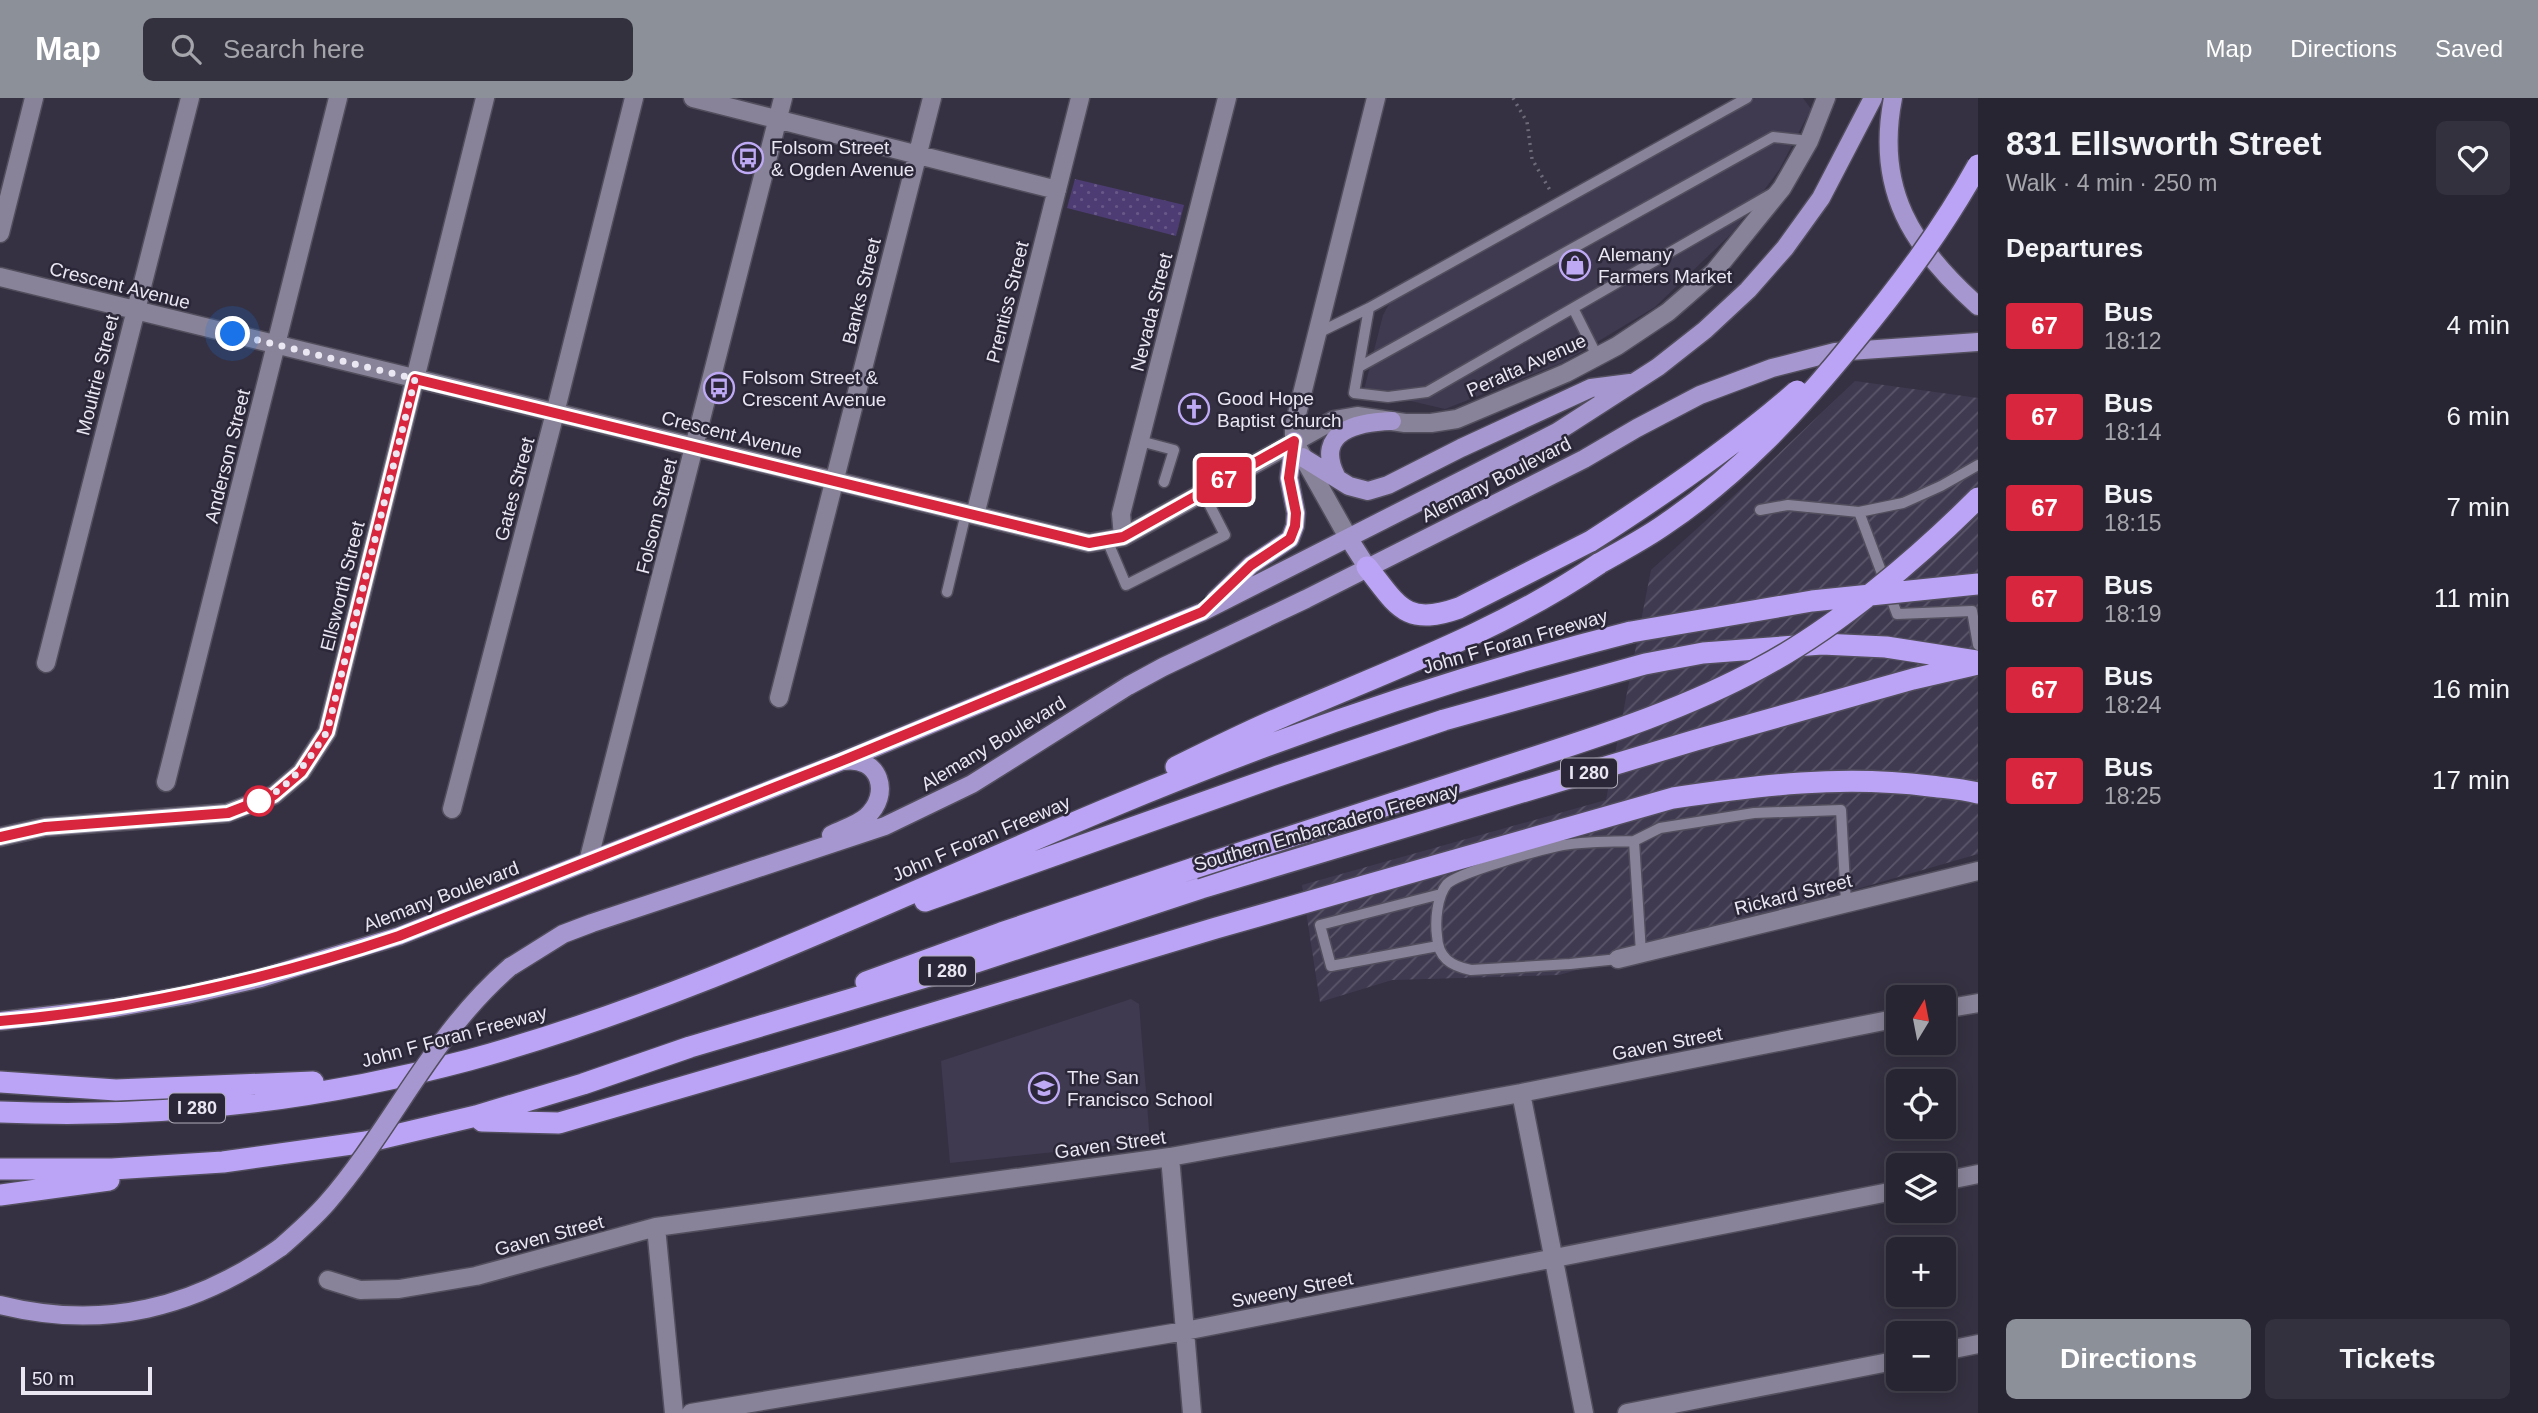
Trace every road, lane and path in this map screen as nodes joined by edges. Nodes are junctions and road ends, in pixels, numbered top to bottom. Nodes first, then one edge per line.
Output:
1 (34, 98) edge
2 (190, 98) edge
3 (338, 98) edge
4 (485, 98) edge
5 (634, 98) edge
6 (693, 98) edge
7 (783, 98) edge
8 (932, 98) edge
9 (1080, 98) edge
10 (1227, 98) edge
11 (1376, 98) edge
12 (1513, 98) edge
13 (1747, 98) edge
14 (1873, 98) edge
15 (1893, 98) edge
16 (1826, 100) edge
17 (778, 120) junction
18 (1809, 141) junction
19 (918, 155) junction
20 (1978, 165) edge
21 (1782, 188) junction
22 (1057, 190) junction
23 (1558, 203) junction
24 (0, 233) edge
25 (0, 277) edge
26 (1978, 306) edge
27 (1369, 308) junction
28 (1573, 308) junction
29 (135, 310) junction
30 (1316, 334) junction
31 (1854, 342) junction
32 (1978, 342) edge
33 (275, 344) junction
34 (1597, 356) junction
35 (1359, 367) junction
36 (415, 379) junction
37 (1637, 382) junction
38 (555, 413) junction
39 (1392, 421) junction
40 (1140, 441) junction
41 (696, 447) junction
42 (1298, 449) junction
43 (1978, 465) edge
44 (1336, 476) junction
45 (835, 481) junction
46 (1164, 482) dead end
47 (1203, 492) junction
48 (1978, 498) edge
49 (1760, 510) dead end
50 (1859, 512) junction
51 (971, 514) junction
52 (1115, 538) junction
53 (1349, 539) junction
54 (1367, 567) junction
55 (1978, 584) edge
56 (947, 592) dead end
57 (1975, 611) edge
58 (1202, 612) junction
59 (1978, 645) edge
60 (46, 663) dead end
61 (1978, 663) edge
62 (779, 698) dead end
63 (839, 762) junction
64 (166, 782) dead end
65 (1978, 793) edge
66 (452, 809) dead end
67 (0, 837) edge
68 (1634, 841) junction
69 (588, 862) junction
70 (774, 863) junction
71 (1978, 871) edge
72 (1197, 878) junction
73 (937, 882) junction
74 (1441, 894) junction
75 (1846, 903) junction
76 (1438, 946) junction
77 (1641, 953) junction
78 (1618, 958) joint
79 (722, 973) junction
80 (1978, 1003) edge
81 (1956, 1007) edge
82 (0, 1021) edge
83 (1886, 1021) edge
84 (392, 1078) junction
85 (0, 1082) edge
86 (1521, 1093) junction
87 (0, 1112) edge
88 (459, 1120) junction
89 (1171, 1157) junction
90 (223, 1162) junction
91 (0, 1169) edge
92 (1978, 1174) edge
93 (1956, 1179) edge
94 (1886, 1193) edge
95 (0, 1195) edge
96 (656, 1227) junction
97 (1553, 1260) junction
98 (328, 1280) dead end
99 (0, 1305) edge
100 (1185, 1331) junction
101 (1978, 1344) edge
102 (1956, 1349) edge
103 (1886, 1363) edge
104 (674, 1413) edge
105 (691, 1413) edge
106 (1192, 1413) edge
107 (1584, 1413) edge
108 (1627, 1413) edge

1 - 24 street
2 - 29 street, Moultrie Street
3 - 33 street, Anderson Street
4 - 36 street, Ellsworth Street
5 - 38 street, Gates Street
6 - 17 street
7 - 17 street, Folsom Street
8 - 19 street, Banks Street
9 - 22 street, Prentiss Street
10 - 40 street, Nevada Street
11 - 30 street
12 - 23 path
13 - 23 lane
14 - 37 main road, Alemany Boulevard
15 - 26 main road
16 - 18 street, Peralta Avenue
17 - 19 street
17 - 41 street, Folsom Street
18 - 21 street, Peralta Avenue
18 - 35 lane
19 - 22 street
19 - 45 street, Banks Street
20 - 31 highway, bridge
21 - 28 lane
21 - 34 street, Peralta Avenue
22 - 51 street, Prentiss Street
23 - 27 lane
25 - 29 street, Crescent Avenue
27 - 30 lane
27 - 35 lane
28 - 34 lane
28 - 35 lane
29 - 33 street, Crescent Avenue
29 - 60 street, Moultrie Street
30 - 42 street
31 - 54 highway, bridge
31 - 73 highway, bridge
32 - 54 main road, Alemany Boulevard
33 - 36 street, Crescent Avenue
33 - 64 street, Anderson Street
34 - 39 street, Peralta Avenue
36 - 38 street, Crescent Avenue
36 - 67 street, Ellsworth Street
37 - 44 main road
37 - 53 main road, Alemany Boulevard
38 - 41 street, Crescent Avenue
38 - 66 street, Gates Street
39 - 42 street, Peralta Avenue
39 - 44 main road
40 - 46 lane
40 - 52 street, Nevada Street
41 - 45 street, Crescent Avenue
41 - 69 street, Folsom Street
42 - 44 main road
42 - 47 street
42 - 53 street
42 - 58 main road
43 - 50 lane
45 - 51 street, Crescent Avenue
45 - 62 street, Banks Street
47 - 52 street
47 - 52 lane
48 - 72 highway, bridge
49 - 50 lane
50 - 57 lane
51 - 52 street, Crescent Avenue
51 - 56 lane
53 - 54 main road
53 - 58 main road, Alemany Boulevard
54 - 70 main road, Alemany Boulevard
55 - 73 highway, John F Foran Freeway / I 280, bridge
57 - 59 lane
58 - 63 main road, Alemany Boulevard
61 - 72 highway, Southern Embarcadero Freeway / I 280
61 - 79 highway, bridge
63 - 69 main road, Alemany Boulevard
63 - 70 main road
65 - 88 highway
68 - 74 lane
68 - 75 lane
68 - 77 lane
69 - 82 main road, Alemany Boulevard
70 - 99 main road, Alemany Boulevard, bridge
71 - 75 street, Rickard Street
72 - 88 highway
73 - 79 highway, John F Foran Freeway / I 280
74 - 76 lane
74 - 76 lane
75 - 77 street, Rickard Street
76 - 78 lane
77 - 78 street, Rickard Street
79 - 84 highway, John F Foran Freeway / I 280
80 - 81 street
83 - 86 street, Gaven Street
84 - 85 highway
84 - 87 highway, John F Foran Freeway / I 280
86 - 89 street, Gaven Street
86 - 97 street
88 - 90 highway
89 - 96 street, Gaven Street
89 - 100 street
90 - 91 highway
90 - 95 highway
92 - 93 street
94 - 97 street, Sweeny Street
96 - 98 street, Gaven Street
96 - 104 street
97 - 100 street, Sweeny Street
97 - 107 street
100 - 105 street, Sweeny Street
100 - 106 street
101 - 102 street
103 - 108 street

